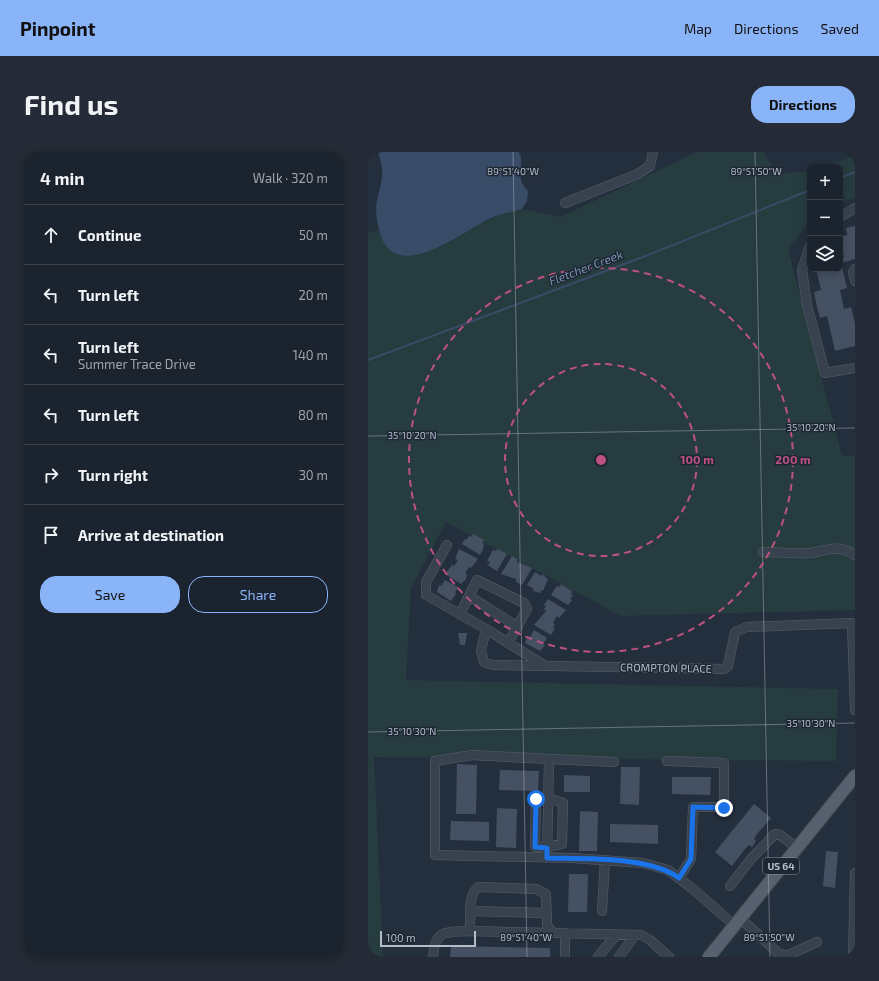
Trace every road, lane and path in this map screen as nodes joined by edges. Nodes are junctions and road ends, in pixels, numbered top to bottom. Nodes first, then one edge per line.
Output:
1 (653, 152) edge
2 (565, 203) dead end
3 (855, 208) edge
4 (843, 215) edge
5 (807, 255) edge
6 (855, 269) edge
7 (855, 281) edge
8 (855, 368) edge
9 (447, 545) dead end
10 (763, 552) dead end
11 (855, 555) edge
12 (469, 596) junction
13 (460, 614) junction
14 (518, 627) junction
15 (486, 629) junction
16 (508, 643) junction
17 (542, 665) junction
18 (855, 710) edge
19 (549, 759) junction
20 (667, 761) dead end
21 (614, 762) dead end
22 (855, 776) edge
23 (548, 798) junction
24 (796, 847) junction
25 (547, 848) junction
26 (547, 858) junction
27 (605, 860) junction
28 (855, 873) edge
29 (679, 878) junction
30 (730, 886) dead end
31 (471, 910) junction
32 (602, 911) dead end
33 (547, 913) junction
34 (737, 921) junction
35 (470, 931) junction
36 (553, 933) junction
37 (565, 933) junction
38 (616, 934) junction
39 (635, 935) junction
40 (817, 942) dead end
41 (433, 957) edge
42 (565, 957) edge
43 (598, 957) edge
44 (619, 957) edge
45 (669, 957) edge
46 (709, 957) edge
47 (853, 957) edge

1 - 2 street
3 - 4 street
5 - 8 street
6 - 7 street
9 - 13 street
10 - 11 street
12 - 13 street
12 - 14 street
12 - 14 street
13 - 15 street
14 - 16 street
15 - 16 street
15 - 17 street, CROMPTON PLACE
16 - 17 street
17 - 18 street, CROMPTON PLACE
19 - 21 street
19 - 23 street
19 - 26 street
20 - 29 street
22 - 24 main road, US 64
23 - 25 street
23 - 25 street
24 - 30 street
24 - 34 main road, US 64
25 - 26 street
26 - 27 street
27 - 29 street
27 - 32 street
28 - 47 street
29 - 34 street
31 - 33 street
31 - 33 street
31 - 35 street
33 - 36 street
34 - 40 street
34 - 46 main road, US 64
35 - 36 street
35 - 41 street
36 - 37 street
37 - 38 street
37 - 42 street
38 - 39 street
38 - 43 street
39 - 44 street
39 - 45 street

